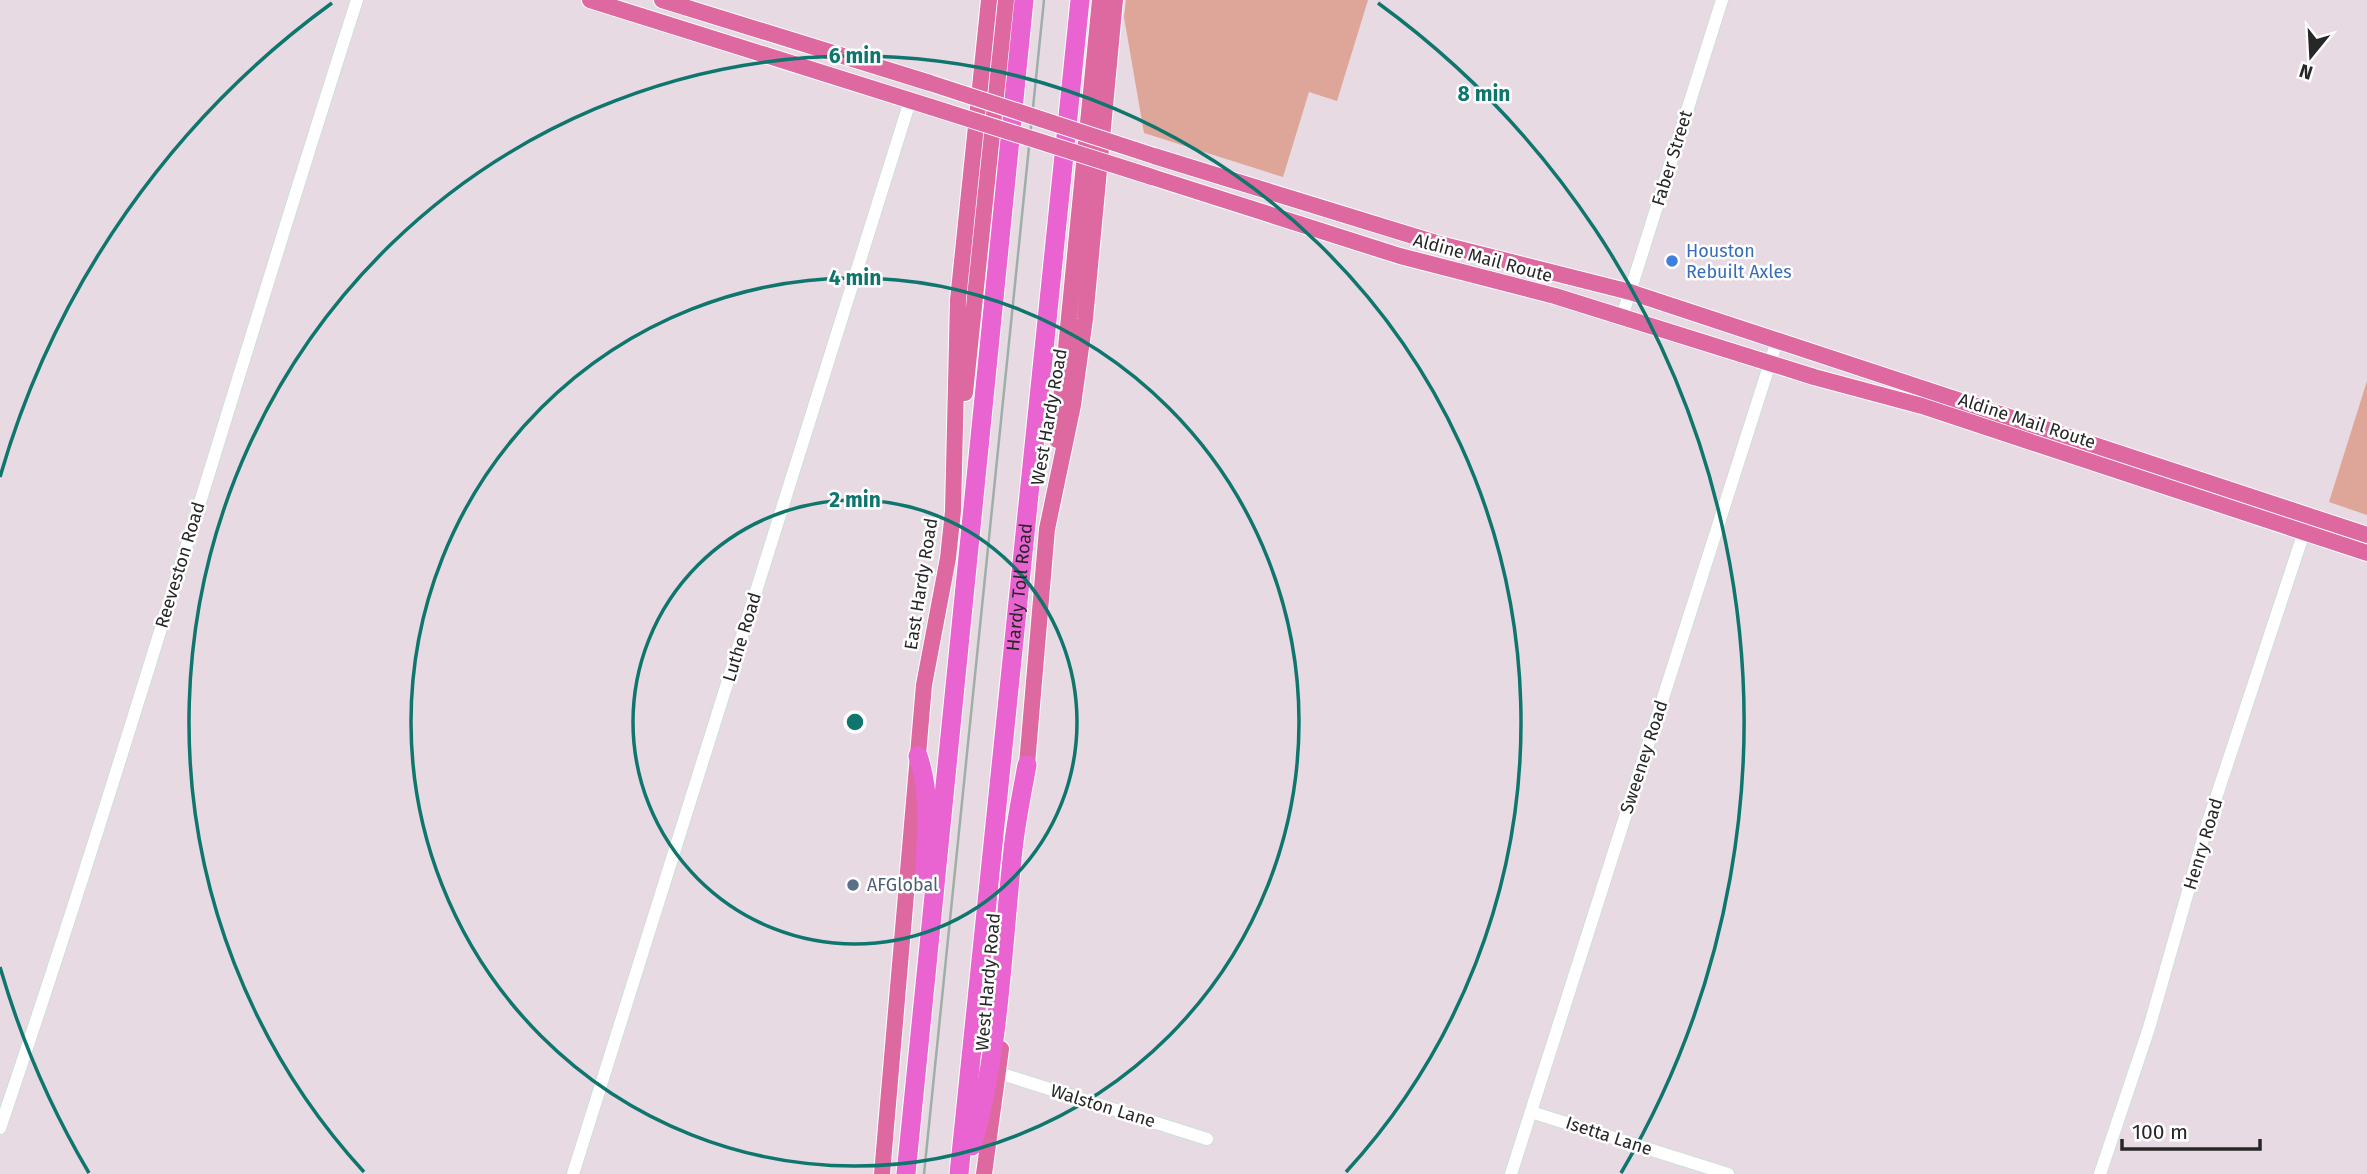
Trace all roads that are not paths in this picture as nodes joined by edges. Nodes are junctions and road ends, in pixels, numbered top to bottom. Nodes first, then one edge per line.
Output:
1 (357, 0) edge
2 (590, 0) edge
3 (662, 0) edge
4 (989, 0) edge
5 (1024, 0) edge
6 (1080, 0) edge
7 (1100, 0) edge
8 (1115, 0) edge
9 (1721, 0) edge
10 (1005, 4) edge
11 (753, 27) junction
12 (747, 51) junction
13 (910, 101) junction
14 (996, 104) junction
15 (995, 126) junction
16 (1089, 134) junction
17 (1087, 156) junction
18 (1295, 199) junction
19 (1292, 222) junction
20 (1480, 254) junction
21 (1475, 277) junction
22 (1630, 292) junction
23 (1622, 317) junction
24 (1777, 341) junction
25 (1838, 362) junction
26 (1772, 364) junction
27 (1833, 383) junction
28 (1983, 419) junction
29 (953, 511) junction
30 (2307, 524) junction
31 (1047, 529) junction
32 (2367, 535) edge
33 (2367, 553) edge
34 (918, 756) junction
35 (1027, 765) junction
36 (999, 1073) junction
37 (1531, 1112) junction
38 (0, 1128) edge
39 (1207, 1139) dead end
40 (573, 1174) edge
41 (882, 1174) edge
42 (895, 1174) edge
43 (906, 1174) edge
44 (962, 1174) edge
45 (984, 1174) edge
46 (1511, 1174) edge
47 (1728, 1174) edge
48 (2100, 1174) edge

1 - 38 street, Reeveston Road
2 - 12 main road, Aldine Mail Route
3 - 11 main road, Aldine Mail Route
4 - 29 main road, East Hardy Road
5 - 43 highway
6 - 44 highway, Hardy Toll Road
7 - 16 main road
8 - 31 main road, West Hardy Road
9 - 22 street, Faber Street
10 - 14 main road
11 - 12 main road
11 - 14 main road, Aldine Mail Route, bridge
12 - 13 main road, Aldine Mail Route
13 - 15 main road, Aldine Mail Route, bridge
13 - 40 street, Luthe Road
14 - 15 main road
14 - 16 main road, Aldine Mail Route, bridge
15 - 17 main road, Aldine Mail Route, bridge
15 - 29 main road
16 - 17 main road, bridge
16 - 18 main road, Aldine Mail Route, bridge
17 - 19 main road, Aldine Mail Route, bridge
17 - 31 main road
18 - 19 main road
18 - 20 main road, Aldine Mail Route
19 - 21 main road, Aldine Mail Route
20 - 21 main road
20 - 22 main road, Aldine Mail Route
21 - 23 main road, Aldine Mail Route
22 - 23 street, Faber Street
22 - 24 main road, Aldine Mail Route
23 - 26 main road, Aldine Mail Route
24 - 25 main road, Aldine Mail Route
24 - 26 street, Sweeney Road
25 - 27 main road
25 - 28 main road, Aldine Mail Route
26 - 27 main road, Aldine Mail Route
26 - 37 street, Sweeney Road
27 - 28 main road, Aldine Mail Route
28 - 30 main road, Aldine Mail Route
29 - 34 main road, East Hardy Road
30 - 32 main road, Aldine Mail Route
30 - 33 main road, Aldine Mail Route
30 - 48 street, Henry Road
31 - 35 main road, West Hardy Road
34 - 41 main road, East Hardy Road
34 - 42 highway
35 - 36 main road, West Hardy Road
35 - 44 highway
36 - 39 street, Walston Lane
36 - 45 main road, West Hardy Road
37 - 46 street, Sweeney Road
37 - 47 street, Isetta Lane

